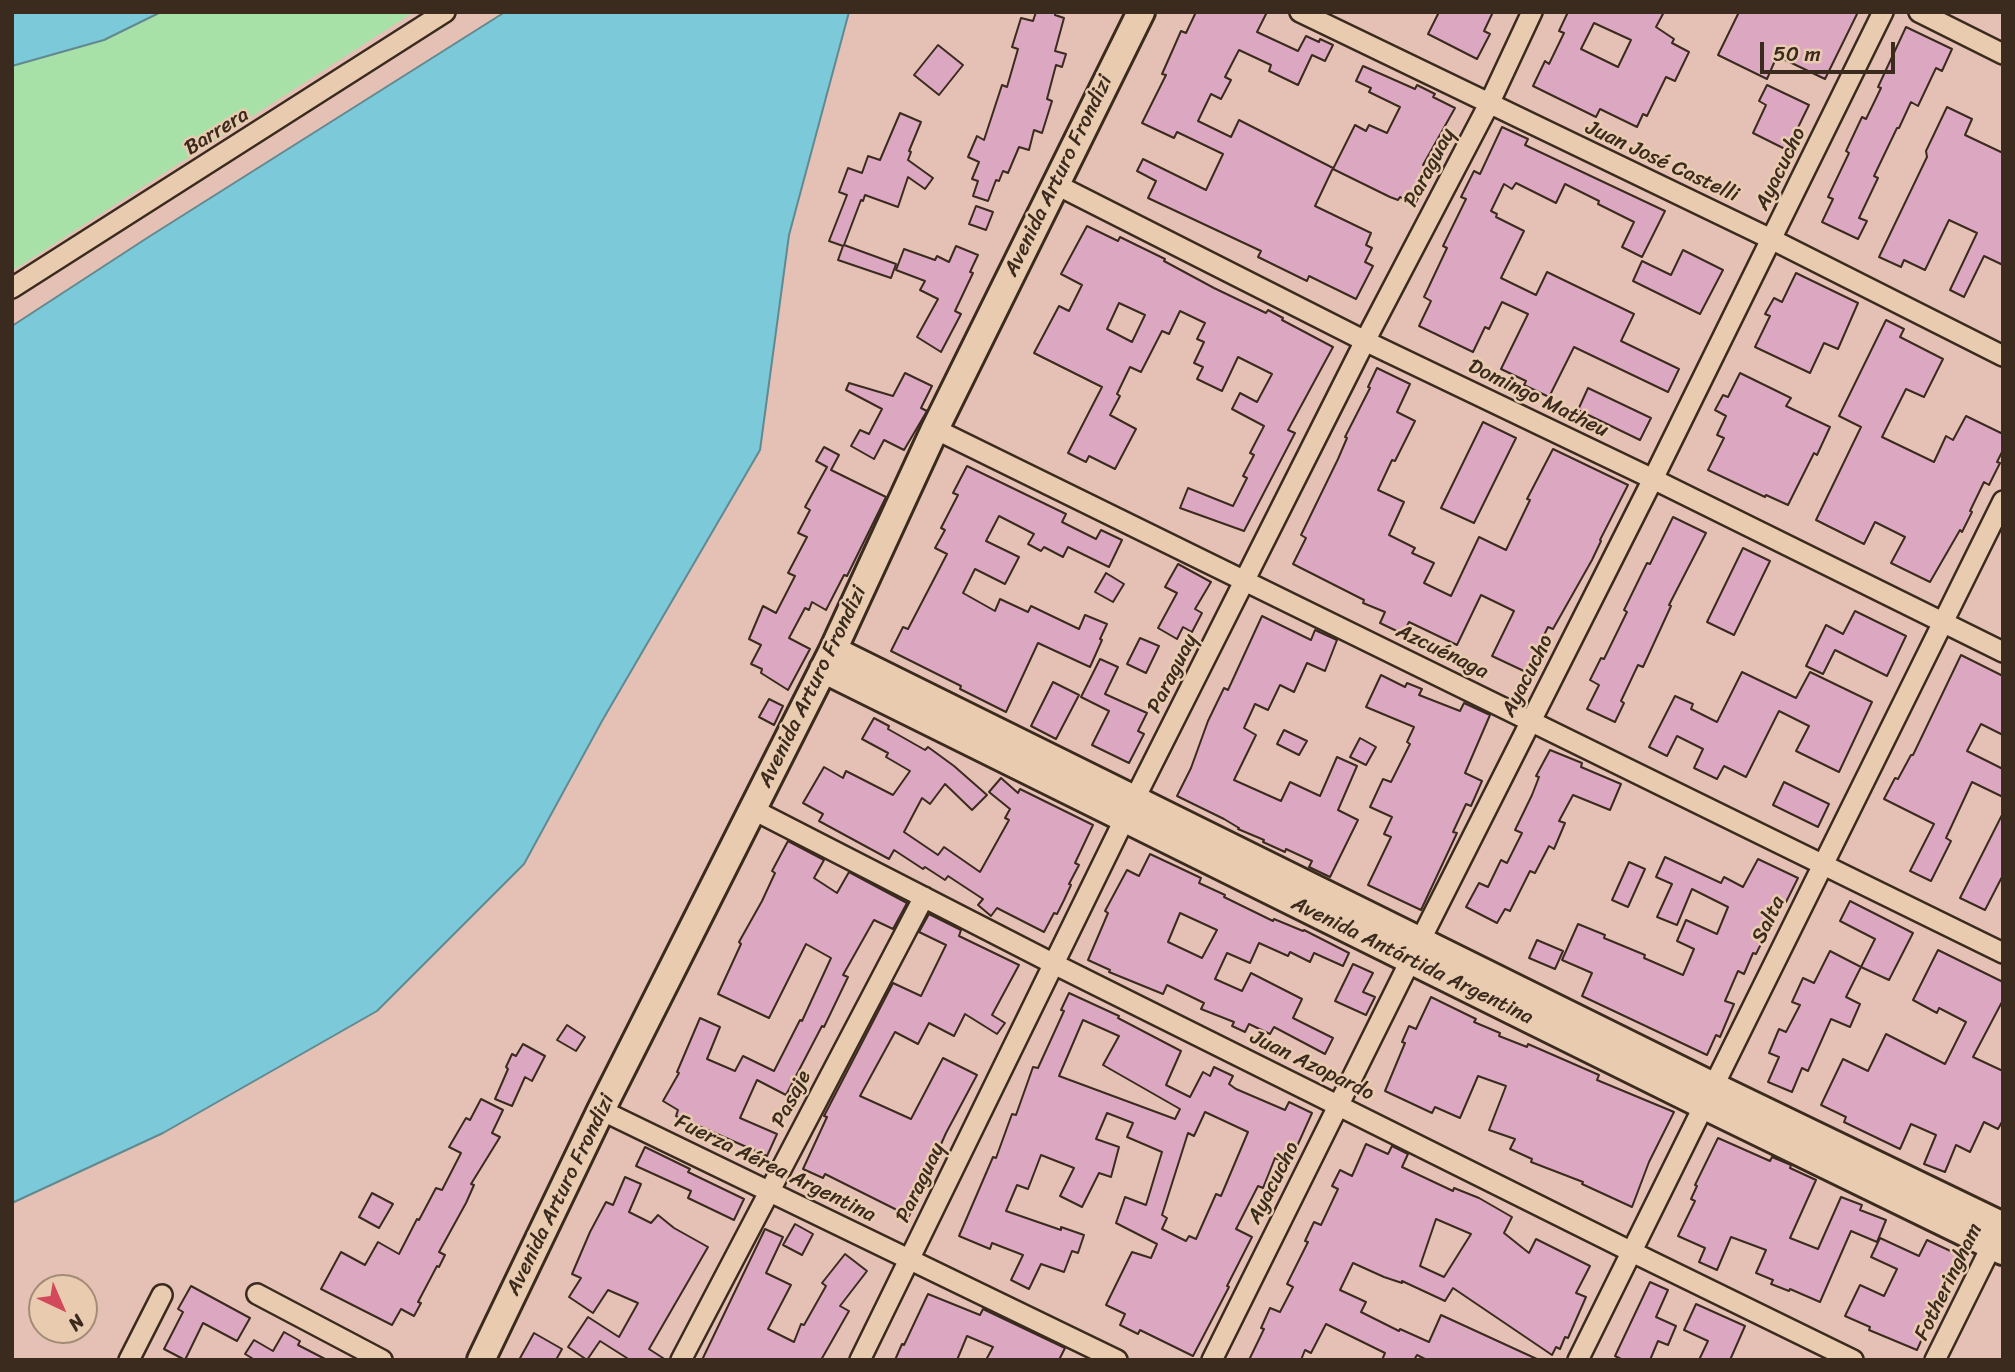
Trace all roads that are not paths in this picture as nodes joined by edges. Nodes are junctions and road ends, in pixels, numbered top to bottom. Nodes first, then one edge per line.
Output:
1 (445, 12) edge
2 (1141, 12) edge
3 (1300, 12) edge
4 (1532, 12) edge
5 (1884, 12) edge
6 (1920, 12) edge
7 (2003, 54) edge
8 (1489, 104) junction
9 (1055, 184) junction
10 (1771, 239) junction
11 (12, 288) edge
12 (1365, 341) junction
13 (2003, 356) edge
14 (935, 429) junction
15 (1653, 479) junction
16 (2003, 501) edge
17 (1246, 581) junction
18 (1944, 623) junction
19 (2003, 652) edge
20 (828, 660) junction
21 (1531, 721) junction
22 (752, 809) junction
23 (1130, 809) junction
24 (1822, 864) junction
25 (924, 897) junction
26 (1415, 950) junction
27 (2003, 953) edge
28 (1054, 964) junction
29 (1708, 1096) junction
30 (1339, 1104) junction
31 (601, 1110) junction
32 (769, 1191) junction
33 (2000, 1234) edge
34 (1630, 1251) junction
35 (909, 1259) junction
36 (257, 1294) dead end
37 (162, 1295) dead end
38 (130, 1360) edge
39 (382, 1360) edge
40 (481, 1360) edge
41 (681, 1360) edge
42 (860, 1360) edge
43 (1117, 1360) edge
44 (1212, 1360) edge
45 (1577, 1360) edge
46 (1853, 1360) edge
47 (1935, 1360) edge

1 - 11 street, Barrera
2 - 9 main road, Avenida Arturo Frondizi
3 - 8 street, Juan José Castelli
4 - 8 street, Paraguay
5 - 10 street, Ayacucho
6 - 7 street
8 - 10 street, Juan José Castelli
8 - 12 street, Paraguay
9 - 12 street, Domingo Matheu
9 - 14 main road, Avenida Arturo Frondizi
10 - 13 street, Juan José Castelli
10 - 15 street, Ayacucho
12 - 15 street, Domingo Matheu
12 - 17 street, Paraguay
14 - 17 street, Azcuénaga
14 - 20 main road, Avenida Arturo Frondizi
15 - 18 street, Domingo Matheu
15 - 21 street, Ayacucho
16 - 18 street, Salta
17 - 21 street, Azcuénaga
17 - 23 street, Paraguay
18 - 19 street, Domingo Matheu
18 - 24 street, Salta
20 - 22 main road, Avenida Arturo Frondizi
20 - 23 main road, Avenida Antártida Argentina
21 - 24 street, Azcuénaga
21 - 26 street, Ayacucho
22 - 25 street, Juan Azopardo
22 - 31 main road, Avenida Arturo Frondizi
23 - 26 main road, Avenida Antártida Argentina
23 - 28 street, Paraguay
24 - 27 street, Azcuénaga
24 - 29 street, Salta
25 - 28 street, Juan Azopardo
25 - 32 street, Pasaje
26 - 29 main road, Avenida Antártida Argentina
26 - 30 street, Ayacucho
28 - 30 street, Juan Azopardo
28 - 35 street, Paraguay
29 - 33 main road, Avenida Antártida Argentina
29 - 34 street, Salta
30 - 34 street, Juan Azopardo
30 - 44 street, Ayacucho
31 - 32 street, Fuerza Aérea Argentina
31 - 40 main road, Avenida Arturo Frondizi
32 - 35 street, Fuerza Aérea Argentina
32 - 41 street, Pasaje
33 - 47 street, Fotheringham
34 - 45 street, Salta
34 - 46 street, Juan Azopardo
35 - 42 street, Paraguay
35 - 43 street, Fuerza Aérea Argentina
36 - 39 street
37 - 38 street

